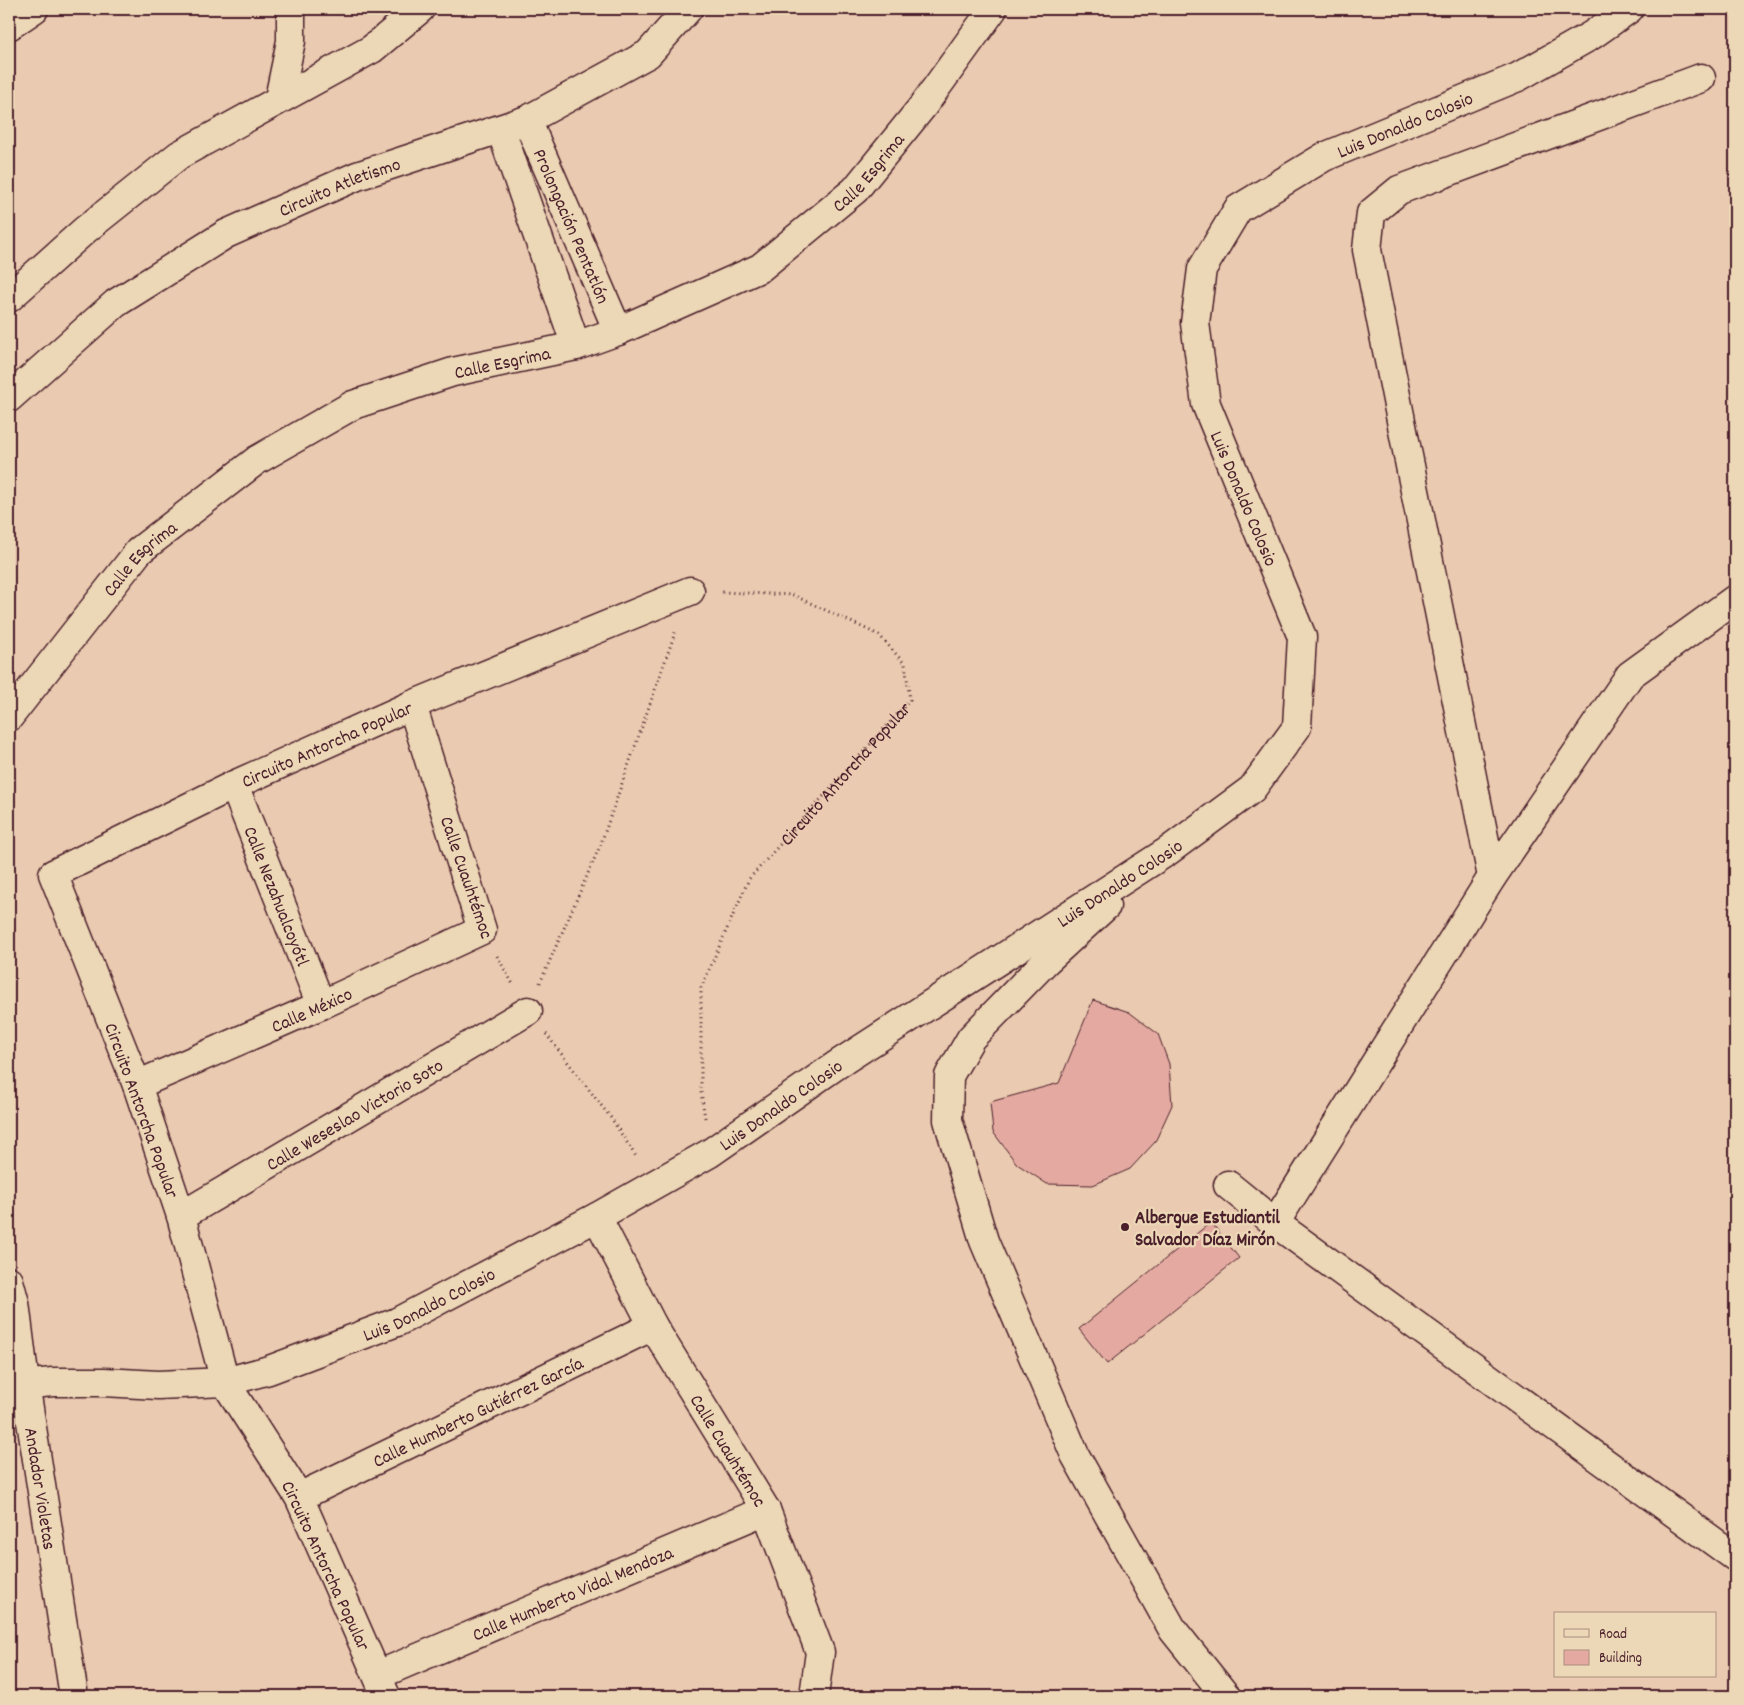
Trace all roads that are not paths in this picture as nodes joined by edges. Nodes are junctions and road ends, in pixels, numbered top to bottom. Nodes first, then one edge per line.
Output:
1 (34, 9) edge
2 (291, 9) edge
3 (420, 9) edge
4 (688, 9) edge
5 (992, 9) edge
6 (1629, 9) edge
7 (9, 26) edge
8 (1701, 78) dead end
9 (279, 99) junction
10 (527, 120) junction
11 (501, 130) junction
12 (9, 298) edge
13 (618, 331) junction
14 (576, 346) junction
15 (9, 398) edge
16 (690, 591) road end
17 (1735, 599) edge
18 (412, 705) junction
19 (9, 716) edge
20 (234, 785) junction
21 (1168, 851) junction
22 (1492, 877) junction
23 (482, 930) joint
24 (321, 1004) junction
25 (528, 1011) road end
26 (138, 1086) junction
27 (1228, 1185) dead end
28 (181, 1216) junction
29 (597, 1218) junction
30 (1275, 1223) junction
31 (9, 1281) edge
32 (653, 1326) junction
33 (226, 1382) junction
34 (17, 1385) edge
35 (299, 1497) junction
36 (766, 1510) junction
37 (1735, 1557) edge
38 (382, 1686) edge
39 (813, 1695) edge
40 (74, 1696) edge
41 (1226, 1696) edge

1 - 7 street
2 - 9 street
3 - 9 street
4 - 10 street, Circuito Atletismo
5 - 13 street, Calle Esgrima
6 - 21 street, Luis Donaldo Colosio
8 - 22 street
9 - 12 street
10 - 11 street, Circuito Atletismo
10 - 13 street, Prolongación Pentatlón
11 - 14 street, Prolongación Pentatlón
11 - 15 street, Circuito Atletismo
13 - 14 street, Calle Esgrima
14 - 19 street, Calle Esgrima
16 - 18 street, Circuito Antorcha Popular
17 - 22 street
18 - 20 street, Circuito Antorcha Popular
18 - 23 street, Calle Cuauhtémoc
20 - 24 street, Calle Nezahualcoyótl
20 - 26 street, Circuito Antorcha Popular
21 - 29 street, Luis Donaldo Colosio
21 - 41 street
22 - 30 street
23 - 24 street, Calle México
24 - 26 street, Calle México
25 - 28 street, Calle Weseslao Victorio Soto
26 - 28 street, Circuito Antorcha Popular
27 - 30 street
28 - 33 street, Circuito Antorcha Popular
29 - 32 street, Calle Cuauhtémoc
29 - 33 street, Luis Donaldo Colosio
30 - 37 street
31 - 34 street, Andador Violetas
32 - 35 street, Calle Humberto Gutiérrez García
32 - 36 street, Calle Cuauhtémoc
33 - 34 street, Luis Donaldo Colosio
33 - 35 street, Circuito Antorcha Popular
34 - 40 street, Andador Violetas
35 - 38 street, Circuito Antorcha Popular
36 - 38 street, Calle Humberto Vidal Mendoza
36 - 39 street, Calle Cuauhtémoc

